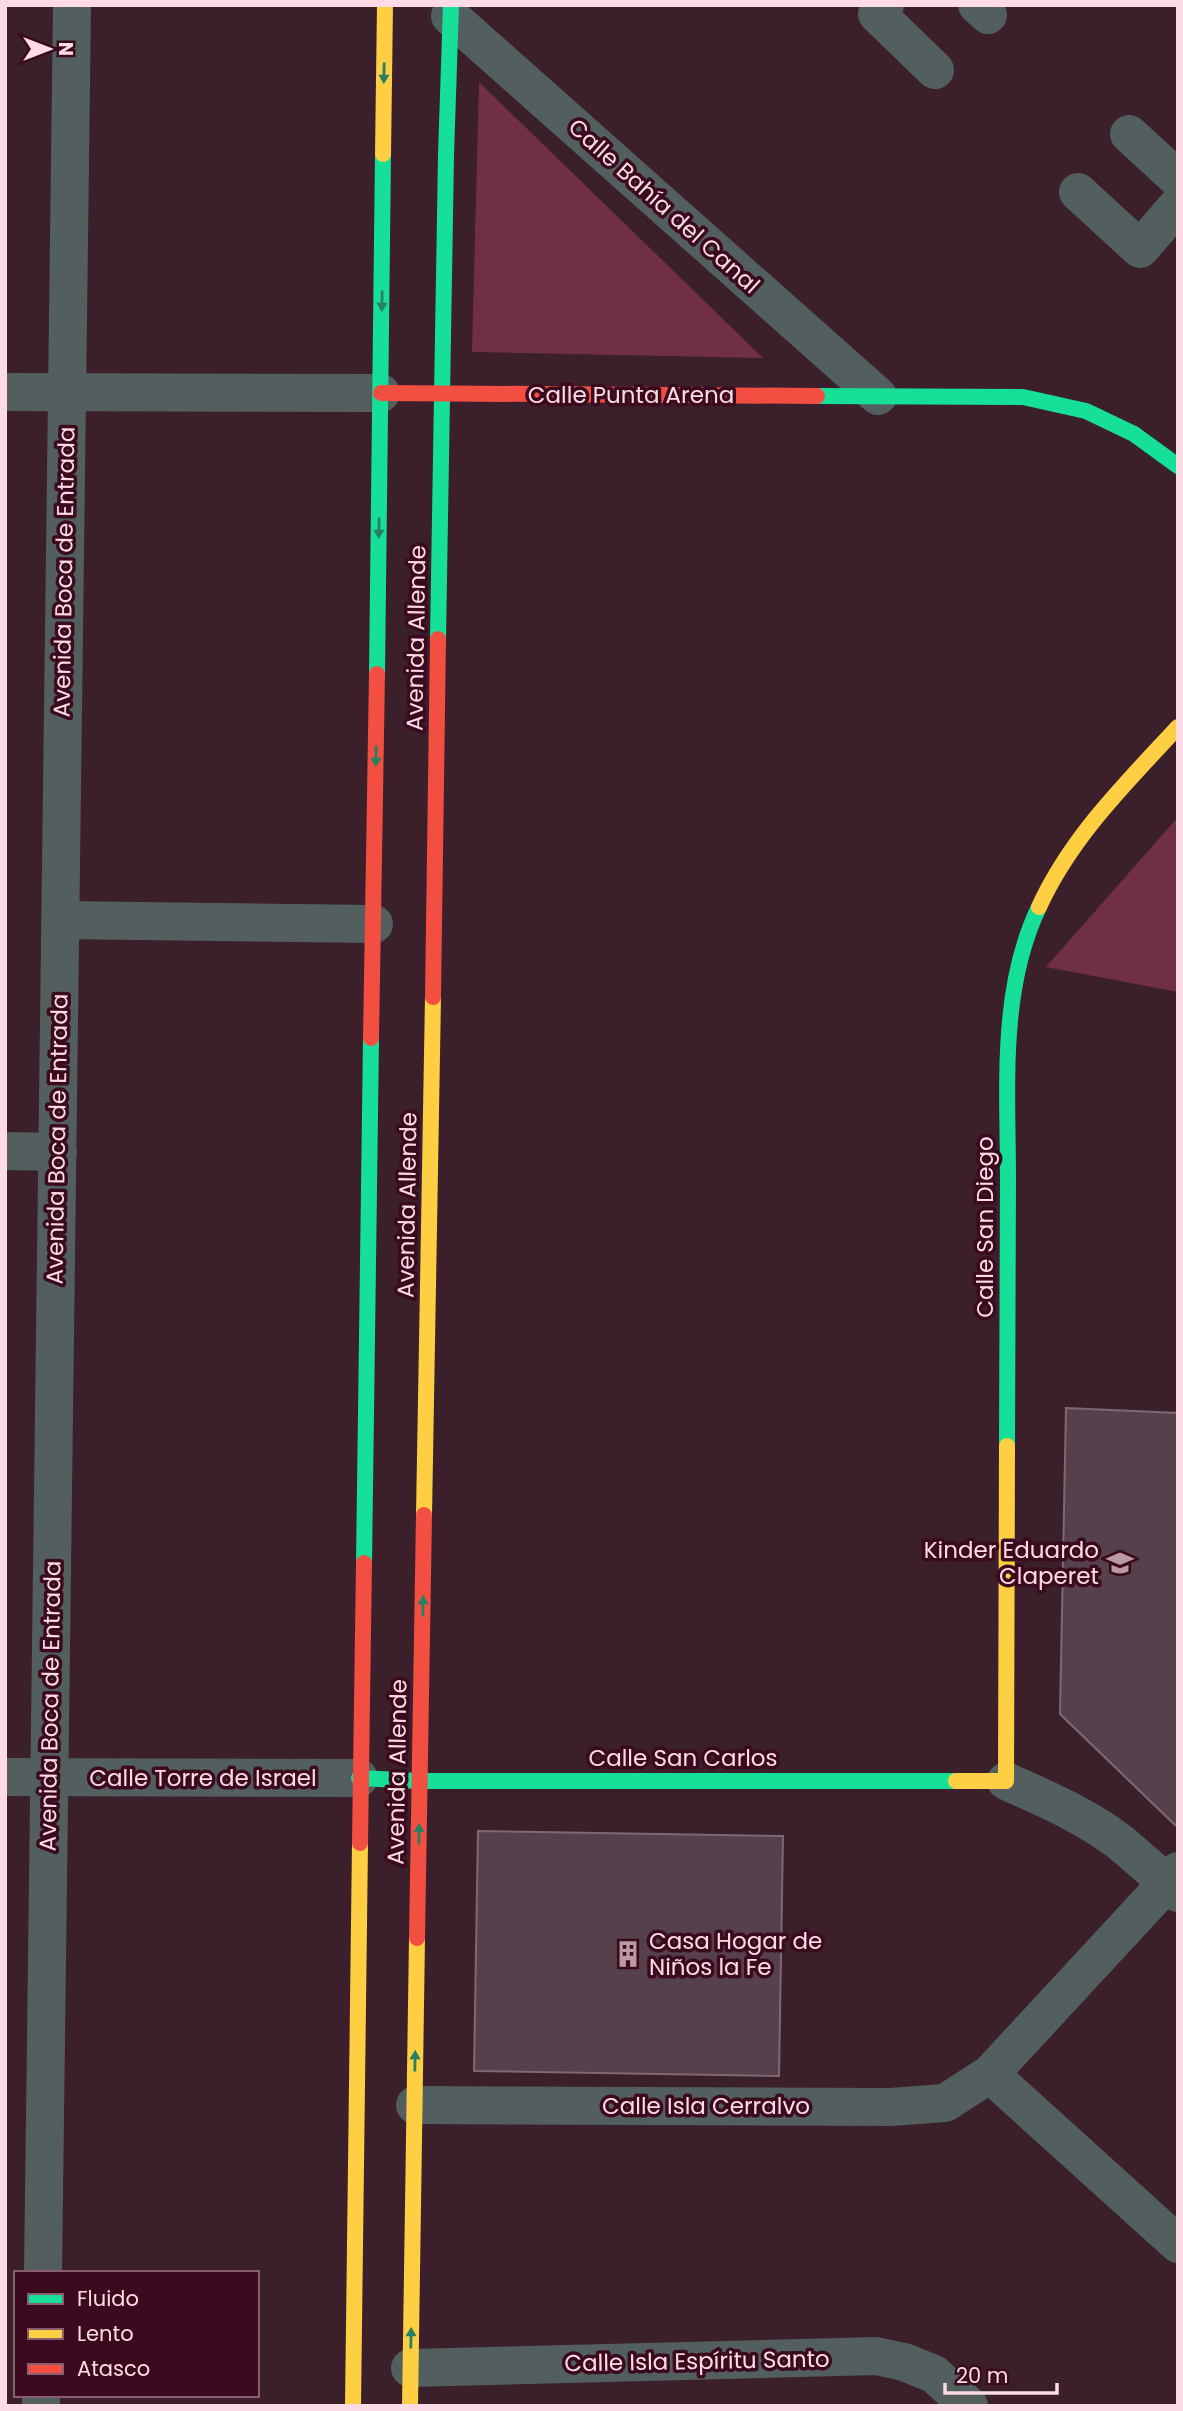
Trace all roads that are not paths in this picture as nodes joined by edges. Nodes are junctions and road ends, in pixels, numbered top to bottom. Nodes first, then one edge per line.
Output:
1 (72, 5) edge
2 (385, 5) edge
3 (885, 5) edge
4 (451, 11) edge
5 (934, 70) dead end
6 (1129, 134) dead end
7 (1178, 179) edge
8 (1078, 192) dead end
9 (1173, 221) edge
10 (5, 392) edge
11 (67, 393) junction
12 (381, 393) junction
13 (442, 394) junction
14 (878, 396) junction
15 (1178, 466) edge
16 (1178, 727) edge
17 (60, 920) junction
18 (374, 924) junction
19 (5, 1151) edge
20 (58, 1152) junction
21 (5, 1777) edge
22 (50, 1777) junction
23 (359, 1778) junction
24 (420, 1781) junction
25 (1006, 1781) junction
26 (1174, 1882) edge
27 (990, 2074) junction
28 (415, 2105) junction
29 (1178, 2244) edge
30 (43, 2271) edge
31 (410, 2368) junction
32 (353, 2406) edge
33 (410, 2406) edge
34 (969, 2406) edge

1 - 11 street, Avenida Boca de Entrada
2 -> 12 street, Avenida Allende
3 - 5 street
4 - 13 street, Avenida Allende
4 - 14 street, Calle Bahía del Canal
6 - 7 street
8 - 9 street
10 - 11 street, Calle Punta Arena
11 - 12 street, Calle Punta Arena
11 - 17 street, Avenida Boca de Entrada
12 - 13 street, Calle Punta Arena
12 -> 18 street, Avenida Allende
13 - 14 street, Calle Punta Arena
24 -> 13 street, Avenida Allende
14 - 15 street, Calle Punta Arena
16 - 25 street, Calle San Diego
17 - 18 street
17 - 20 street, Avenida Boca de Entrada
18 - 23 street, Avenida Allende
19 - 20 street
20 - 22 street, Avenida Boca de Entrada
21 - 22 street, Calle Torre de Israel
22 - 23 street, Calle Torre de Israel
22 - 30 street, Avenida Boca de Entrada
23 - 24 street, Calle San Carlos
23 - 32 street, Avenida Allende
24 - 25 street, Calle San Carlos
28 -> 24 street, Avenida Allende
25 - 26 street
26 - 27 street, Calle Isla Cerralvo
27 - 28 street, Calle Isla Cerralvo
27 - 29 street
31 -> 28 street, Avenida Allende
31 - 33 street, Avenida Allende
31 - 34 street, Calle Isla Espíritu Santo

